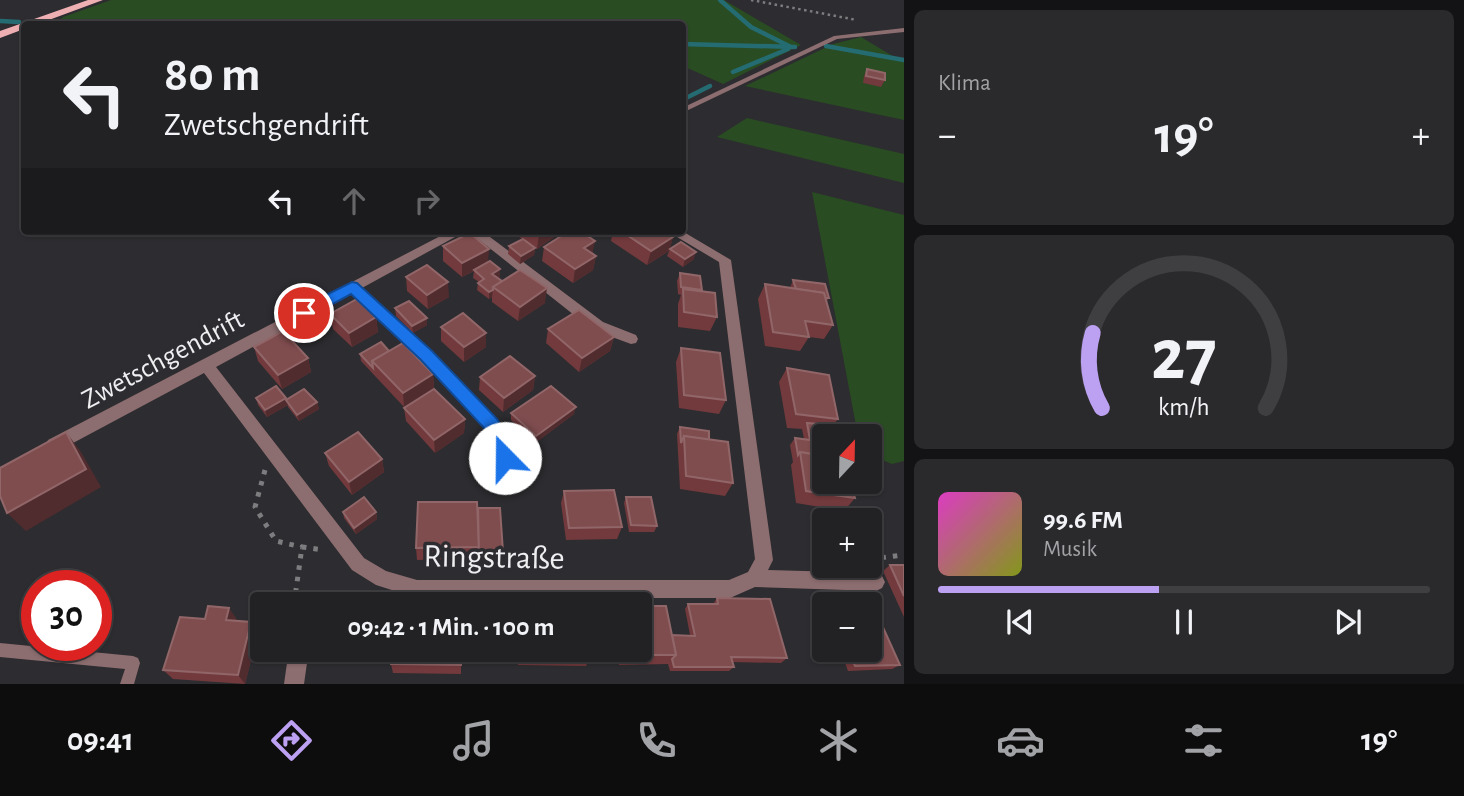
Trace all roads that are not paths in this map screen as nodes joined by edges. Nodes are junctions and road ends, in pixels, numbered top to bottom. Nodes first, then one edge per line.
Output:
1 (97, 0) edge
2 (38, 21) edge
3 (21, 27) edge
4 (904, 30) edge
5 (0, 35) edge
6 (686, 109) edge
7 (452, 235) edge
8 (479, 235) edge
9 (680, 235) edge
10 (352, 287) junction
11 (631, 339) dead end
12 (207, 366) junction
13 (37, 454) edge
14 (505, 458) dead end
15 (754, 578) junction
16 (876, 582) dead end
17 (0, 650) edge
18 (297, 662) edge
19 (127, 684) edge
20 (294, 684) edge

1 - 2 main road
3 - 5 main road
4 - 6 lane
7 - 10 street, Zwetschgendrift
8 - 11 street
9 - 15 street
10 - 12 street, Zwetschgendrift
10 - 14 street
12 - 13 street, Zwetschgendrift
12 - 15 street, Ringstraße
15 - 16 street, Ringstraße
17 - 19 lane
18 - 20 street

